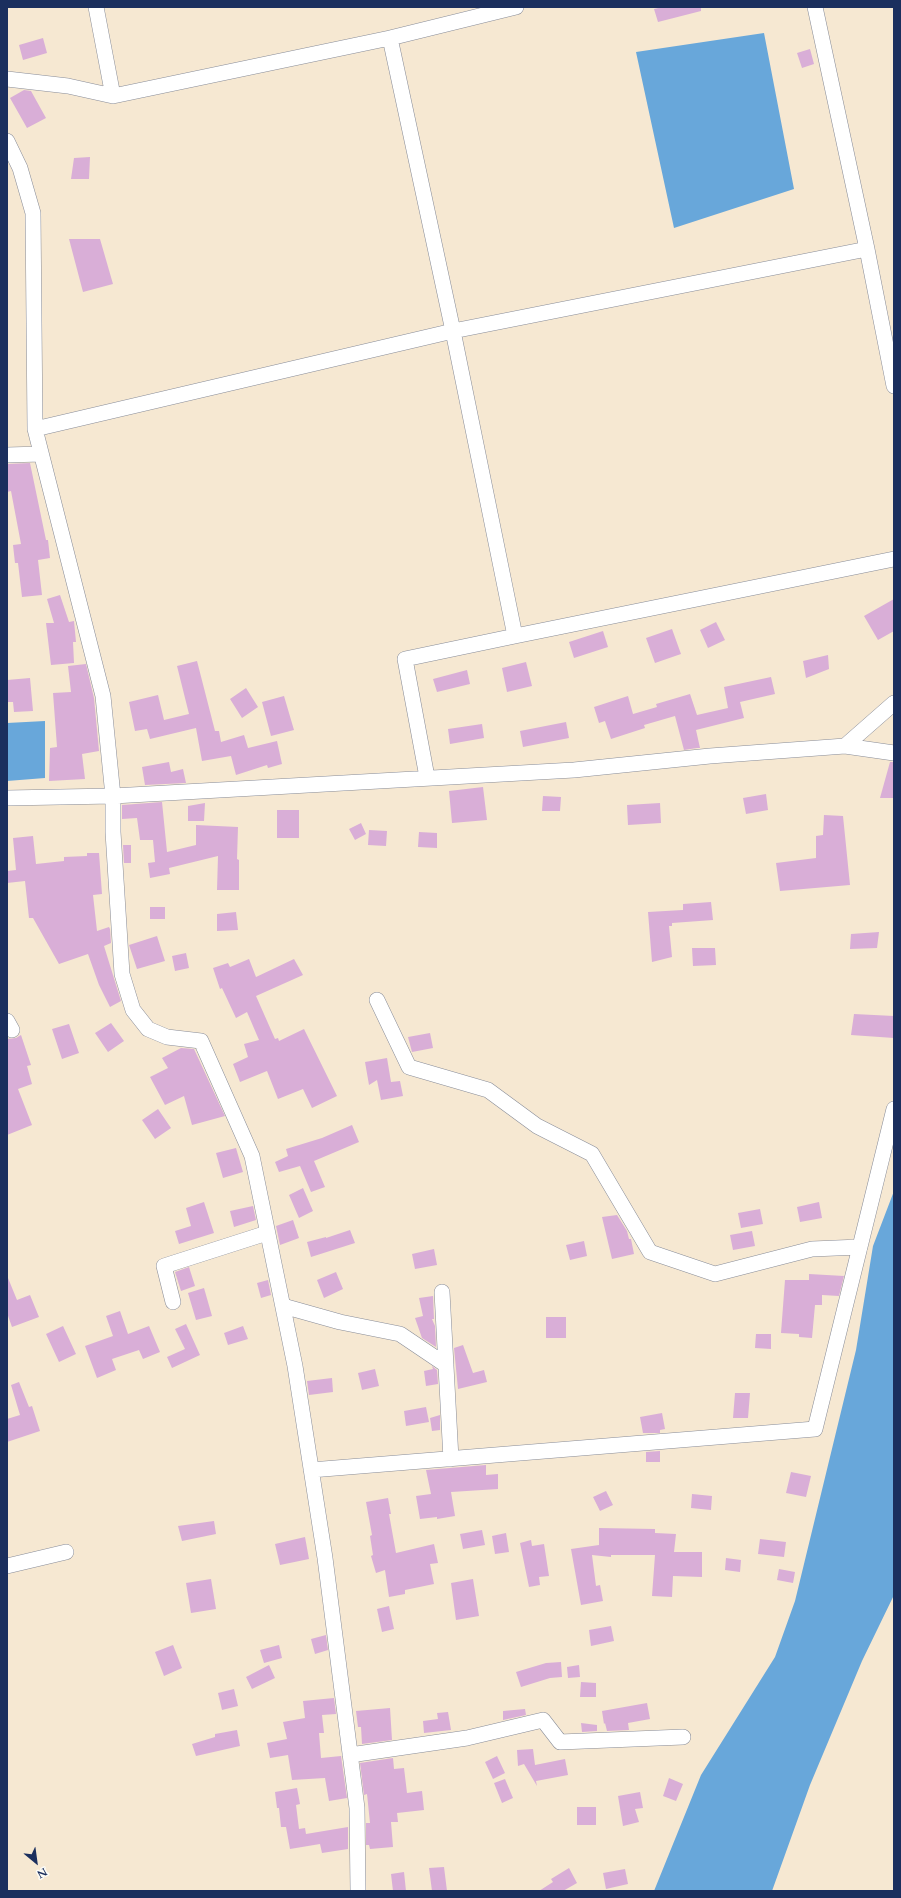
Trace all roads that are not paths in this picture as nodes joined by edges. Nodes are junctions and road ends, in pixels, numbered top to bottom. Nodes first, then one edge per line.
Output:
1 (96, 7) edge
2 (516, 7) edge
3 (815, 7) edge
4 (390, 38) junction
5 (7, 79) edge
6 (113, 96) junction
7 (7, 141) edge
8 (867, 249) junction
9 (453, 330) junction
10 (894, 386) edge
11 (35, 429) junction
12 (41, 454) junction
13 (7, 455) edge
14 (894, 559) edge
15 (515, 636) junction
16 (894, 703) edge
17 (845, 746) junction
18 (894, 753) edge
19 (427, 777) junction
20 (113, 796) junction
21 (7, 798) edge
22 (377, 1000) dead end
23 (894, 1109) edge
24 (267, 1233) junction
25 (860, 1247) junction
26 (442, 1292) dead end
27 (174, 1302) dead end
28 (283, 1306) junction
29 (446, 1365) junction
30 (451, 1459) junction
31 (311, 1470) junction
32 (66, 1552) dead end
33 (7, 1566) edge
34 (683, 1737) dead end
35 (350, 1755) junction
36 (358, 1891) edge

1 - 6 street
2 - 4 street
3 - 8 street
4 - 6 street
4 - 9 street
5 - 6 street
7 - 11 street
8 - 9 street
8 - 10 street
9 - 11 street
9 - 15 street
11 - 12 street
12 - 13 street
12 - 20 street
14 - 15 street
15 - 19 street
16 - 17 street
17 - 18 street
17 - 19 street
19 - 20 street
20 - 21 street
20 - 24 street
22 - 25 street
23 - 25 street
24 - 27 street
24 - 28 street
25 - 30 street
26 - 29 street
28 - 29 street
28 - 31 street
29 - 30 street
30 - 31 street
31 - 35 street
32 - 33 street
34 - 35 street
35 - 36 street

